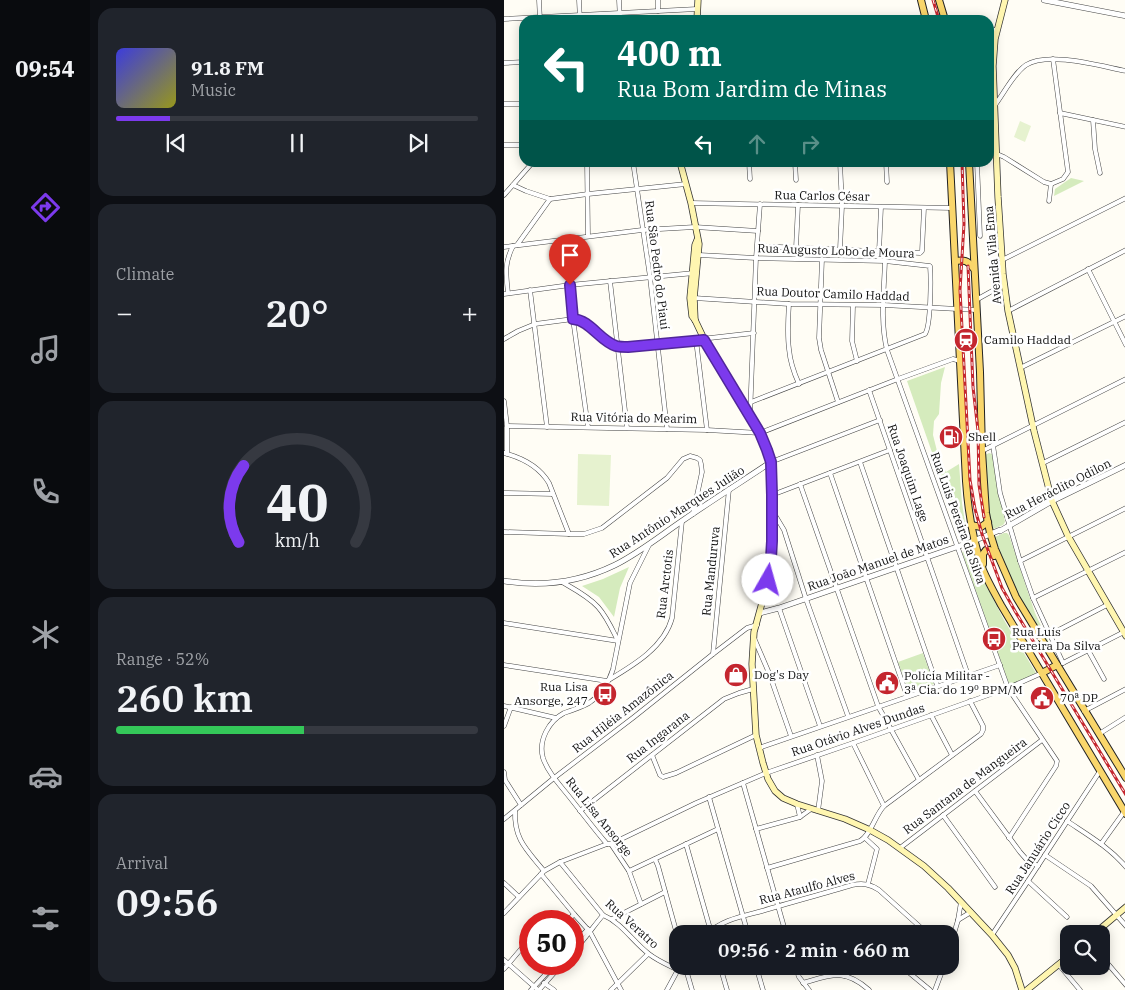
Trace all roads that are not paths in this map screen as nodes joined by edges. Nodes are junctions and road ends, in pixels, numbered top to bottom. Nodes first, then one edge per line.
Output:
1 (540, 0) edge
2 (579, 0) edge
3 (619, 0) edge
4 (658, 0) edge
5 (698, 0) edge
6 (921, 0) edge
7 (939, 0) edge
8 (1005, 0) edge
9 (1044, 0) edge
10 (697, 9) junction
11 (658, 11) junction
12 (619, 13) junction
13 (540, 15) edge
14 (580, 15) joint
15 (697, 15) edge
16 (925, 15) edge
17 (944, 15) edge
18 (1124, 15) edge
19 (504, 19) edge
20 (519, 19) edge
21 (997, 29) junction
22 (994, 30) edge
23 (994, 57) edge
24 (1053, 59) junction
25 (519, 62) edge
26 (504, 63) edge
27 (1125, 71) edge
28 (994, 86) edge
29 (504, 104) edge
30 (519, 104) edge
31 (995, 105) junction
32 (1060, 113) junction
33 (1093, 120) junction
34 (1125, 127) edge
35 (504, 145) edge
36 (519, 145) edge
37 (997, 154) junction
38 (529, 167) edge
39 (587, 167) edge
40 (634, 167) edge
41 (681, 167) edge
42 (749, 167) edge
43 (795, 167) edge
44 (840, 167) edge
45 (886, 167) edge
46 (950, 167) edge
47 (969, 167) edge
48 (977, 167) edge
49 (1100, 173) dead end
50 (750, 179) dead end
51 (796, 180) dead end
52 (887, 182) dead end
53 (686, 184) junction
54 (1051, 184) junction
55 (513, 185) junction
56 (637, 189) junction
57 (588, 194) junction
58 (504, 195) edge
59 (550, 200) junction
60 (1125, 200) edge
61 (1049, 201) dead end
62 (691, 203) junction
63 (760, 204) junction
64 (798, 205) junction
65 (842, 206) junction
66 (881, 207) junction
67 (924, 208) junction
68 (952, 208) junction
69 (695, 227) junction
70 (642, 230) junction
71 (758, 231) junction
72 (588, 236) junction
73 (980, 236) dead end
74 (697, 240) junction
75 (515, 246) junction
76 (758, 246) junction
77 (504, 247) edge
78 (796, 248) junction
79 (840, 249) junction
80 (1125, 250) edge
81 (879, 252) junction
82 (699, 255) junction
83 (756, 258) junction
84 (822, 259) junction
85 (1002, 260) junction
86 (885, 261) junction
87 (955, 261) junction
88 (974, 269) junction
89 (1088, 269) junction
90 (694, 273) junction
91 (650, 277) junction
92 (610, 281) junction
93 (570, 285) junction
94 (1004, 286) junction
95 (530, 290) junction
96 (506, 293) edge
97 (692, 298) junction
98 (976, 300) junction
99 (755, 302) junction
100 (789, 304) junction
101 (820, 304) junction
102 (884, 305) junction
103 (852, 306) junction
104 (929, 308) junction
105 (957, 308) junction
106 (976, 310) junction
107 (1008, 311) junction
108 (1125, 316) edge
109 (573, 319) junction
110 (1114, 322) junction
111 (535, 324) junction
112 (754, 333) junction
113 (504, 339) edge
114 (696, 340) junction
115 (704, 340) junction
116 (657, 344) junction
117 (1125, 345) edge
118 (617, 346) junction
119 (887, 350) junction
120 (857, 361) junction
121 (960, 361) junction
122 (1020, 368) junction
123 (827, 373) junction
124 (898, 379) junction
125 (1124, 380) edge
126 (799, 384) junction
127 (1125, 388) edge
128 (869, 390) junction
129 (504, 401) edge
130 (751, 402) junction
131 (838, 402) junction
132 (750, 416) junction
133 (880, 420) junction
134 (1125, 422) edge
135 (507, 426) junction
136 (1033, 426) junction
137 (547, 427) junction
138 (588, 427) junction
139 (627, 428) junction
140 (667, 429) junction
141 (707, 430) junction
142 (760, 433) junction
143 (993, 446) junction
144 (890, 450) junction
145 (982, 451) junction
146 (506, 454) edge
147 (771, 462) junction
148 (860, 462) junction
149 (1043, 463) junction
150 (1125, 465) edge
151 (830, 473) junction
152 (800, 484) junction
153 (729, 489) junction
154 (504, 493) edge
155 (553, 494) junction
156 (772, 495) junction
157 (1052, 501) junction
158 (1125, 508) edge
159 (772, 509) junction
160 (693, 514) junction
161 (682, 521) junction
162 (988, 522) junction
163 (971, 525) junction
164 (1009, 525) junction
165 (504, 532) edge
166 (569, 534) junction
167 (991, 534) junction
168 (1068, 536) junction
169 (974, 541) junction
170 (649, 544) junction
171 (957, 546) junction
172 (1125, 552) edge
173 (927, 557) junction
174 (1020, 561) junction
175 (896, 568) junction
176 (1087, 570) junction
177 (984, 571) junction
178 (866, 578) junction
179 (504, 581) edge
180 (562, 582) junction
181 (837, 588) junction
182 (1016, 597) junction
183 (1033, 598) junction
184 (806, 599) junction
185 (1106, 605) junction
186 (779, 608) junction
187 (760, 613) junction
188 (504, 624) edge
189 (757, 625) junction
190 (1124, 633) edge
191 (1049, 634) junction
192 (754, 637) junction
193 (618, 642) junction
194 (1088, 650) junction
195 (713, 654) junction
196 (1058, 663) junction
197 (1000, 664) junction
198 (504, 665) edge
199 (1042, 673) junction
200 (968, 675) junction
201 (1104, 679) dead end
202 (608, 682) junction
203 (937, 685) junction
204 (1008, 688) junction
205 (753, 689) junction
206 (1125, 689) edge
207 (907, 696) junction
208 (970, 701) junction
209 (504, 706) edge
210 (878, 706) junction
211 (511, 707) junction
212 (1084, 711) junction
213 (931, 715) junction
214 (848, 716) junction
215 (1125, 717) edge
216 (556, 718) junction
217 (504, 726) edge
218 (820, 726) junction
219 (891, 730) junction
220 (1099, 734) junction
221 (756, 735) junction
222 (791, 736) junction
223 (1042, 740) junction
224 (853, 743) junction
225 (759, 748) junction
226 (652, 755) junction
227 (817, 755) junction
228 (952, 755) junction
229 (1100, 771) junction
230 (504, 772) edge
231 (766, 773) junction
232 (554, 778) junction
233 (1125, 778) edge
234 (919, 780) junction
235 (742, 783) junction
236 (975, 791) junction
237 (709, 797) junction
238 (521, 804) junction
239 (797, 804) junction
240 (884, 806) junction
241 (811, 809) junction
242 (515, 811) junction
243 (580, 811) junction
244 (818, 811) junction
245 (1125, 813) edge
246 (943, 814) junction
247 (800, 817) junction
248 (504, 819) edge
249 (1067, 821) junction
250 (718, 829) junction
251 (756, 829) junction
252 (870, 830) junction
253 (864, 838) junction
254 (1009, 838) junction
255 (609, 844) junction
256 (686, 844) junction
257 (1101, 844) junction
258 (900, 848) junction
259 (1045, 855) junction
260 (655, 859) junction
261 (560, 862) junction
262 (1038, 866) junction
263 (1125, 867) edge
264 (767, 868) junction
265 (629, 871) junction
266 (542, 873) junction
267 (1028, 881) junction
268 (504, 883) edge
269 (868, 884) junction
270 (995, 887) dead end
271 (665, 892) junction
272 (519, 897) junction
273 (961, 902) junction
274 (641, 904) junction
275 (778, 906) junction
276 (1125, 907) edge
277 (571, 910) edge
278 (971, 912) junction
279 (504, 913) edge
280 (603, 915) junction
281 (1116, 915) junction
282 (743, 917) junction
283 (1067, 917) dead end
284 (612, 919) junction
285 (958, 920) junction
286 (584, 924) edge
287 (674, 925) edge
288 (708, 925) edge
289 (721, 925) edge
290 (745, 925) edge
291 (783, 925) edge
292 (918, 925) edge
293 (957, 925) edge
294 (1104, 925) edge
295 (1125, 926) edge
296 (590, 930) junction
297 (584, 935) edge
298 (992, 935) junction
299 (584, 938) edge
300 (519, 952) edge
301 (648, 954) junction
302 (504, 960) edge
303 (509, 964) junction
304 (669, 965) edge
305 (1059, 965) joint
306 (1110, 967) edge
307 (504, 969) edge
308 (545, 975) edge
309 (553, 975) edge
310 (675, 975) edge
311 (688, 975) edge
312 (723, 975) edge
313 (759, 975) edge
314 (799, 975) edge
315 (912, 975) edge
316 (941, 975) edge
317 (845, 976) joint
318 (540, 980) junction
319 (803, 983) junction
320 (545, 984) junction
321 (618, 984) junction
322 (1125, 985) edge
323 (533, 988) edge
324 (539, 990) edge
325 (554, 990) edge
326 (611, 990) edge
327 (621, 990) edge
328 (667, 990) edge
329 (692, 990) edge
330 (727, 990) edge
331 (763, 990) edge
332 (809, 990) edge
333 (869, 990) edge
334 (930, 990) edge
335 (935, 990) edge
336 (1022, 990) edge
337 (1029, 990) edge
338 (1080, 990) edge

1 - 13 street
2 - 14 street
3 - 12 street
4 - 11 street
5 - 10 main road
6 - 16 main road
7 - 17 main road
8 - 21 main road, Avenida Vila Ema
9 - 18 street
10 - 11 street
10 - 15 main road
11 - 12 street
12 - 14 street
19 - 20 street
21 - 22 street
21 - 23 main road, Avenida Vila Ema
24 - 27 street
24 - 31 street
24 - 32 street
25 - 26 street
28 - 31 main road, Avenida Vila Ema
29 - 30 street
31 - 37 main road, Avenida Vila Ema
32 - 33 street
32 - 54 street
33 - 34 street
33 - 49 street
35 - 36 street
37 - 54 street
37 - 85 main road, Avenida Vila Ema
38 - 55 street
39 - 57 street
40 - 56 street, Rua São Pedro do Piauí
41 - 53 main road
42 - 50 street
43 - 51 street
44 - 65 street
45 - 52 street
46 - 68 main road
47 - 88 main road
48 - 73 street
53 - 56 street
53 - 62 main road
54 - 61 street
55 - 58 street
55 - 59 street
56 - 57 street
56 - 70 street, Rua São Pedro do Piauí
57 - 59 street
57 - 72 street
59 - 75 street
60 - 85 street
62 - 63 street, Rua Carlos César
62 - 69 main road
63 - 64 street, Rua Carlos César
63 - 71 street
64 - 65 street, Rua Carlos César
64 - 78 street
65 - 66 street, Rua Carlos César
65 - 79 street
66 - 67 street, Rua Carlos César
66 - 81 street
67 - 68 street, Rua Carlos César
67 - 81 street
68 - 87 main road
69 - 70 street
69 - 71 street
69 - 74 main road
70 - 72 street
70 - 91 street, Rua São Pedro do Piauí
71 - 76 street
72 - 75 street
74 - 82 main road
74 - 90 main road
75 - 77 street
75 - 96 street
76 - 78 street
76 - 83 street
78 - 79 street
79 - 81 street
80 - 89 street
82 - 83 street, Rua Augusto Lobo de Moura
82 - 90 main road
83 - 84 street, Rua Augusto Lobo de Moura
83 - 99 street
84 - 86 street, Rua Augusto Lobo de Moura
84 - 101 street
85 - 94 main road, Avenida Vila Ema
86 - 102 street, Rua Luis Pereira da Silva
86 - 104 street, Rua Augusto Lobo de Moura
87 - 88 main road
87 - 105 main road
88 - 98 main road
89 - 107 street
89 - 110 street
90 - 91 street
90 - 97 main road
91 - 92 street
91 - 116 street, Rua São Pedro do Piauí
92 - 93 street
92 - 118 street
93 - 95 street
93 - 109 street
94 - 98 street
94 - 107 main road, Avenida Vila Ema
95 - 96 street
95 - 111 street
97 - 99 street, Rua Doutor Camilo Haddad
97 - 115 main road
98 - 106 main road
99 - 100 street, Rua Doutor Camilo Haddad
99 - 112 street
100 - 101 street, Rua Doutor Camilo Haddad
100 - 126 street
101 - 103 street, Rua Doutor Camilo Haddad
101 - 123 street
102 - 103 street, Rua Doutor Camilo Haddad
102 - 104 street, Rua Doutor Camilo Haddad
102 - 119 street, Rua Luis Pereira da Silva
103 - 120 street
104 - 105 street, Rua Doutor Camilo Haddad
104 - 119 street
105 - 106 street, Rua Doutor Camilo Haddad
105 - 121 main road
106 - 145 main road
107 - 122 main road, Avenida Vila Ema
108 - 110 street
109 - 111 street
109 - 118 street
109 - 138 street
110 - 117 street
110 - 122 street
111 - 113 street
111 - 137 street
112 - 115 street
112 - 130 street
114 - 115 street
114 - 116 street
114 - 141 street
115 - 132 main road
116 - 118 street
116 - 140 street, Rua São Pedro do Piauí
118 - 139 street
119 - 120 street
119 - 124 street, Rua Luis Pereira da Silva
120 - 123 street
121 - 124 street
121 - 163 main road
122 - 136 main road, Avenida Vila Ema
123 - 126 street
123 - 131 street
124 - 128 street
124 - 171 street, Rua Luis Pereira da Silva
125 - 127 street
125 - 136 street
126 - 130 street
128 - 131 street
128 - 133 street, Rua Joaquim Lage
129 - 135 street
130 - 132 street
131 - 142 street
132 - 142 main road
133 - 144 street, Rua Joaquim Lage
133 - 147 street
134 - 149 street
135 - 137 street, Rua Vitória do Mearim
135 - 146 street
136 - 143 street
136 - 149 main road, Avenida Vila Ema
137 - 138 street, Rua Vitória do Mearim
138 - 139 street, Rua Vitória do Mearim
139 - 140 street, Rua Vitória do Mearim
140 - 141 street, Rua Vitória do Mearim
141 - 142 street, Rua Vitória do Mearim
142 - 147 main road
143 - 145 street
143 - 164 street
144 - 148 street
144 - 173 street, Rua Joaquim Lage
145 - 162 main road
146 - 155 street
147 - 153 street, Rua Antônio Marques Julião
147 - 156 main road
148 - 151 street
148 - 175 street
149 - 157 main road, Avenida Vila Ema
150 - 157 street, Rua Heráclito Odilon
151 - 152 street
151 - 178 street
152 - 156 street
152 - 181 street
153 - 160 street, Rua Antônio Marques Julião
153 - 195 street, Rua Manduruva
154 - 155 street
155 - 166 street
156 - 159 main road
157 - 164 street, Rua Heráclito Odilon
157 - 168 main road, Avenida Vila Ema
158 - 168 street
159 - 184 street
159 - 187 main road
160 - 161 street, Rua Antônio Marques Julião
160 - 166 street
161 - 170 street, Rua Antônio Marques Julião
161 - 202 street, Rua Arctotis
162 - 163 main road
162 - 167 main road
163 - 169 main road
164 - 167 street, Rua Heráclito Odilon
164 - 174 street
165 - 166 street
167 - 169 street, Rua Heráclito Odilon
167 - 182 main road
168 - 174 street
168 - 176 main road, Avenida Vila Ema
169 - 171 street, Rua João Manuel de Matos
169 - 177 main road
170 - 180 street, Rua Antônio Marques Julião
170 - 193 street
171 - 173 street, Rua João Manuel de Matos
171 - 197 street, Rua Luis Pereira da Silva
172 - 176 street
173 - 175 street, Rua João Manuel de Matos
173 - 200 street, Rua Joaquim Lage
174 - 183 street
175 - 178 street, Rua João Manuel de Matos
175 - 203 street
176 - 183 street
176 - 185 main road, Avenida Vila Ema
177 - 182 main road
177 - 199 main road
178 - 181 street, Rua João Manuel de Matos
178 - 207 street
179 - 180 street, Rua Antônio Marques Julião
180 - 193 street
181 - 184 street, Rua João Manuel de Matos
181 - 210 street
182 - 196 main road
183 - 191 street
184 - 186 street, Rua João Manuel de Matos
184 - 214 street
185 - 190 main road, Avenida Vila Ema
185 - 191 street
186 - 187 street, Rua João Manuel de Matos
186 - 218 street
187 - 189 main road
188 - 193 street
189 - 192 main road
189 - 195 street, Rua Hiléia Amazônica
190 - 194 street
191 - 196 street
192 - 205 main road
192 - 222 street
193 - 202 street
194 - 196 street
194 - 201 street
195 - 232 street, Rua Hiléia Amazônica
196 - 199 main road
196 - 212 main road
197 - 200 street
197 - 204 street, Rua Luis Pereira da Silva
198 - 202 street
199 - 204 street, Rua Otávio Alves Dundas
199 - 229 main road
200 - 203 street
202 - 216 street
203 - 207 street
204 - 208 street, Rua Otávio Alves Dundas
204 - 223 street, Rua Luis Pereira da Silva
205 - 221 main road
205 - 226 street, Rua Ingarana
206 - 212 street
207 - 210 street
208 - 213 street, Rua Otávio Alves Dundas
208 - 228 street
209 - 211 street
210 - 214 street
210 - 219 street
211 - 216 street
211 - 217 street
212 - 220 main road
213 - 219 street, Rua Otávio Alves Dundas
213 - 228 street
214 - 218 street
215 - 220 street
216 - 232 street, Rua Lisa Ansorge
218 - 222 street
219 - 224 street, Rua Otávio Alves Dundas
219 - 234 street
220 - 233 main road
221 - 225 main road
221 - 226 street
222 - 225 street
223 - 236 street, Rua Santana de Mangueira
223 - 254 street, Rua Luis Pereira da Silva
224 - 227 street, Rua Otávio Alves Dundas
224 - 240 street
225 - 231 main road
226 - 243 street, Rua Ingarana
227 - 231 street, Rua Otávio Alves Dundas
227 - 244 street
228 - 234 street
229 - 245 main road
229 - 249 street, Rua Januário Cicco
230 - 238 street
231 - 235 street, Rua Otávio Alves Dundas
231 - 239 main road
232 - 238 street, Rua Hiléia Amazônica
232 - 243 street, Rua Lisa Ansorge
234 - 240 street
235 - 237 street, Rua Otávio Alves Dundas
235 - 251 street
236 - 246 street, Rua Santana de Mangueira
236 - 254 street
237 - 250 street
237 - 255 street, Rua Otávio Alves Dundas
238 - 242 street, Rua Hiléia Amazônica
239 - 241 main road
239 - 247 street
240 - 252 street
241 - 244 main road
241 - 247 street
242 - 248 street, Rua Hiléia Amazônica
242 - 266 street
243 - 255 street, Rua Lisa Ansorge
244 - 252 main road
245 - 257 street
246 - 258 street, Rua Santana de Mangueira
246 - 270 street
247 - 251 street
249 - 257 street
249 - 259 street, Rua Januário Cicco
250 - 256 street
250 - 282 street
251 - 264 street
252 - 253 street
252 - 258 main road
253 - 264 street
253 - 269 street
254 - 262 street
255 - 261 street, Rua Otávio Alves Dundas
255 - 265 street, Rua Lisa Ansorge
256 - 260 street
256 - 288 street
257 - 263 street
258 - 273 main road
259 - 262 street, Rua Januário Cicco
259 - 281 street
260 - 265 street
260 - 271 street
261 - 266 street, Rua Otávio Alves Dundas
261 - 280 street, Rua Veratro
262 - 267 street, Rua Januário Cicco
264 - 275 street
265 - 274 street, Rua Lisa Ansorge
266 - 272 street, Rua Otávio Alves Dundas
266 - 277 street
267 - 283 street
267 - 298 street, Rua Januário Cicco
268 - 272 street
269 - 275 street, Rua Ataulfo Alves
269 - 292 street, Rua Ataulfo Alves
271 - 274 street
271 - 287 street
272 - 279 street, Rua Otávio Alves Dundas
273 - 278 main road
273 - 285 street
274 - 284 street
275 - 282 street, Rua Ataulfo Alves
275 - 291 street
276 - 281 main road
278 - 285 street
278 - 298 main road
280 - 284 street, Rua Veratro
280 - 296 street
281 - 294 main road
281 - 295 street
282 - 289 street, Rua Ataulfo Alves
282 - 290 street
284 - 301 street, Rua Veratro
285 - 293 street
286 - 296 street
296 - 297 street
296 - 299 street
296 - 321 street
298 - 336 main road
300 - 303 street
301 - 304 street, Rua Veratro
301 - 321 street
302 - 303 street
303 - 307 street
303 - 323 street
305 - 337 main road
305 - 338 street
306 - 322 street
308 - 318 street
309 - 320 street
310 - 328 street
311 - 329 street
312 - 330 street
313 - 331 street
314 - 319 street
315 - 334 street
316 - 335 street
317 - 319 street
317 - 333 street
318 - 320 street
318 - 323 street
319 - 332 street
320 - 324 street
320 - 325 street
321 - 326 street
321 - 327 street
323 - 324 street

